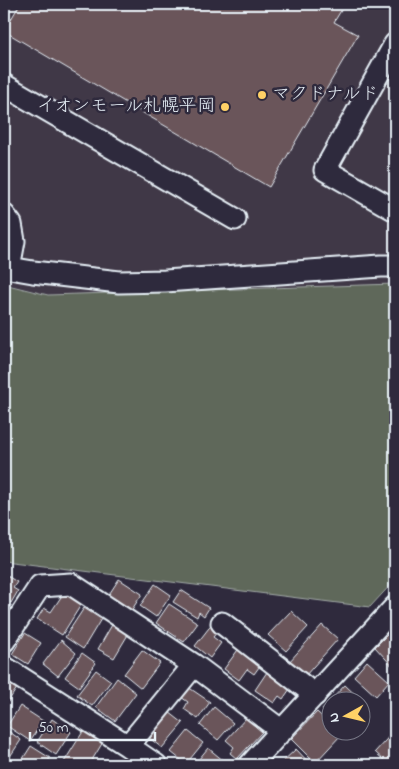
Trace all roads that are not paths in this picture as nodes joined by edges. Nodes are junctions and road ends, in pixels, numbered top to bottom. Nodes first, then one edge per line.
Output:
1 (395, 44) edge
2 (4, 85) edge
3 (395, 210) edge
4 (4, 215) edge
5 (235, 218) dead end
6 (395, 266) edge
7 (7, 268) edge
8 (395, 608) edge
9 (222, 623) dead end
10 (4, 641) edge
11 (194, 665) junction
12 (4, 667) edge
13 (315, 695) junction
14 (282, 731) junction
15 (128, 746) junction
16 (156, 765) edge
17 (250, 765) edge

1 - 3 street
2 - 5 street
4 - 7 street
6 - 7 street
8 - 13 street
9 - 13 street
10 - 11 street
11 - 14 street
11 - 15 street
12 - 15 street
13 - 14 street
14 - 17 street
15 - 16 street

